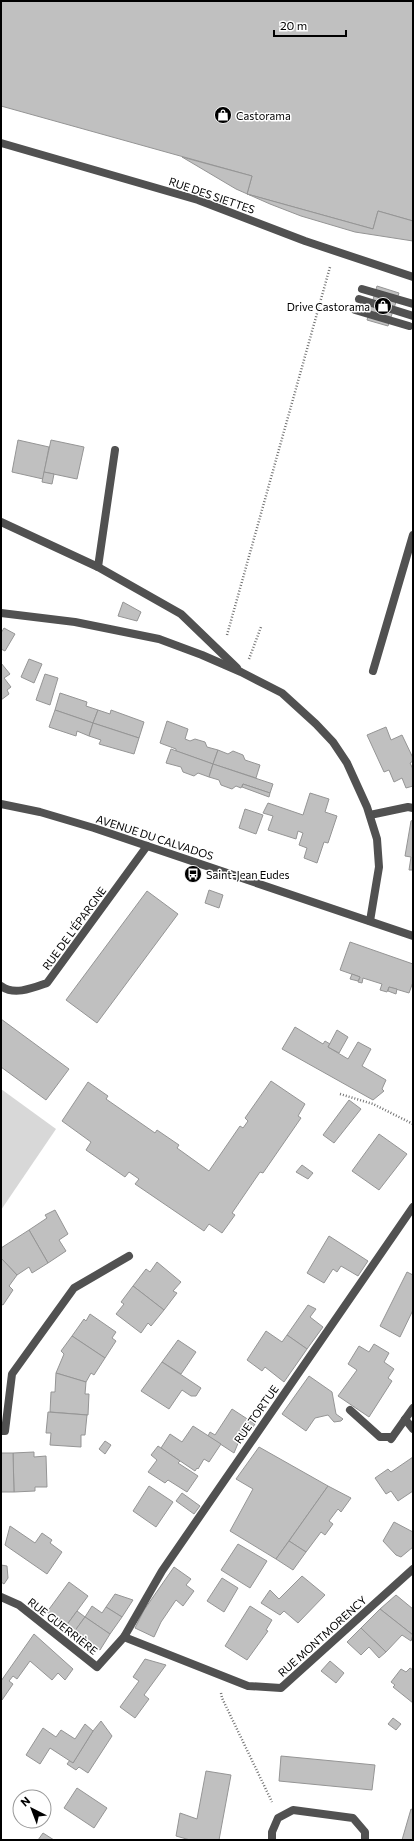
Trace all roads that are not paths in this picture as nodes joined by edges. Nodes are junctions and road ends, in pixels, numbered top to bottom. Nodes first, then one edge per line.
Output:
1 (1, 143) edge
2 (413, 277) edge
3 (362, 289) dead end
4 (359, 299) dead end
5 (413, 304) edge
6 (355, 310) dead end
7 (413, 316) edge
8 (410, 326) dead end
9 (115, 450) dead end
10 (1, 522) edge
11 (413, 535) edge
12 (98, 567) junction
13 (1, 613) edge
14 (373, 671) dead end
15 (241, 672) junction
16 (1, 804) edge
17 (413, 808) edge
18 (370, 815) junction
19 (147, 846) junction
20 (370, 921) junction
21 (413, 936) edge
22 (1, 986) edge
23 (413, 1206) edge
24 (129, 1256) dead end
25 (413, 1408) edge
26 (350, 1410) dead end
27 (405, 1419) junction
28 (413, 1429) edge
29 (1, 1431) edge
30 (413, 1569) edge
31 (1, 1597) edge
32 (124, 1637) junction
33 (272, 1840) edge
34 (365, 1840) edge

1 - 2 street, RUE DES SIETTES
3 - 5 street
4 - 7 street
6 - 8 street
9 - 12 street
10 - 12 street
11 - 14 street
12 - 15 street
13 - 15 street
15 - 18 street
16 - 19 street, AVENUE DU CALVADOS
17 - 18 street
18 - 20 street
19 - 20 street, AVENUE DU CALVADOS
19 - 22 street, RUE DE L'ÉPARGNE
20 - 21 street, AVENUE DU CALVADOS
23 - 32 street, RUE TORTUE
24 - 29 street
25 - 27 street
26 - 27 street
27 - 28 street
30 - 32 street, RUE MONTMORENCY
31 - 32 street, RUE GUERRIÈRE
33 - 34 street

